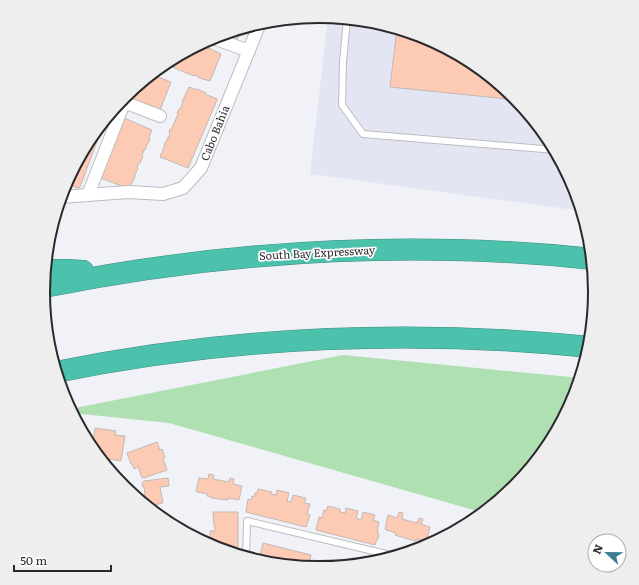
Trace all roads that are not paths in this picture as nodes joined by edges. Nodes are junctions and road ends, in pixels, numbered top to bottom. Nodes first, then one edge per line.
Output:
1 (346, 25) edge
2 (257, 30) edge
3 (222, 41) edge
4 (249, 51) junction
5 (127, 104) edge
6 (119, 113) edge
7 (160, 116) dead end
8 (548, 149) edge
9 (88, 195) junction
10 (68, 196) edge
11 (587, 258) edge
12 (51, 270) edge
13 (117, 273) junction
14 (50, 286) edge
15 (584, 346) edge
16 (130, 358) junction
17 (62, 371) edge
18 (64, 378) edge
19 (246, 552) edge
20 (385, 554) edge

1 - 8 lane
2 - 4 street, Cabo Bahia
3 - 4 street
4 - 9 street, Cabo Bahia
5 - 7 street
6 - 9 street
9 - 10 street, Cabo Bahia
11 - 13 highway, South Bay Expressway
12 - 13 highway
13 - 14 highway, South Bay Expressway
15 - 16 highway
16 - 17 highway
16 - 18 highway
19 - 20 lane

